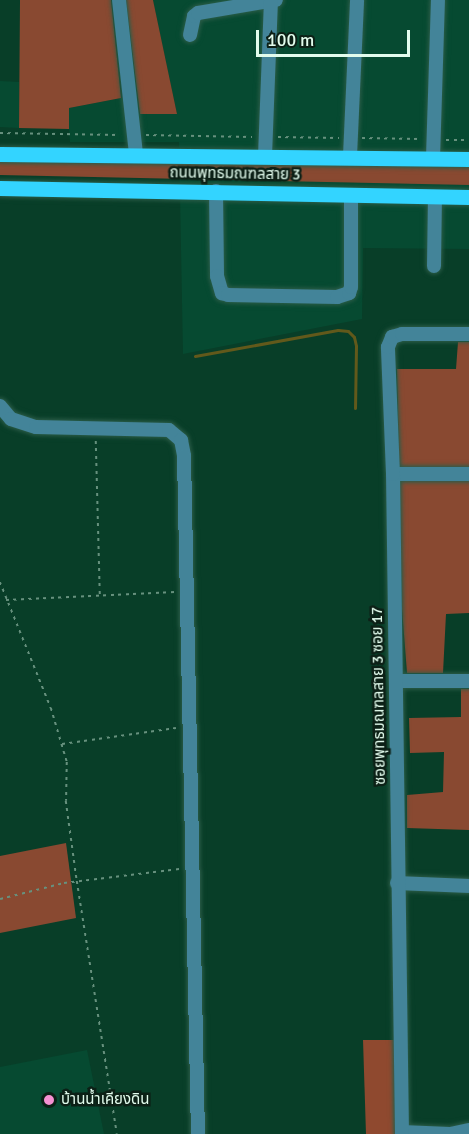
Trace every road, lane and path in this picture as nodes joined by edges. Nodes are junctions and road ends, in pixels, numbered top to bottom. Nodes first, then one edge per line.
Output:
1 (119, 0) edge
2 (357, 0) edge
3 (438, 0) edge
4 (273, 1) edge
5 (190, 35) dead end
6 (0, 133) edge
7 (134, 135) junction
8 (266, 137) junction
9 (351, 138) junction
10 (434, 140) junction
11 (469, 140) edge
12 (0, 153) edge
13 (136, 153) junction
14 (265, 156) junction
15 (350, 156) junction
16 (433, 158) junction
17 (469, 159) edge
18 (0, 188) edge
19 (216, 191) junction
20 (351, 195) junction
21 (435, 197) junction
22 (469, 197) edge
23 (434, 266) dead end
24 (469, 334) edge
25 (0, 406) edge
26 (96, 429) junction
27 (393, 474) junction
28 (469, 474) edge
29 (0, 582) edge
30 (187, 592) junction
31 (100, 596) junction
32 (5, 600) junction
33 (396, 681) junction
34 (469, 681) edge
35 (189, 727) junction
36 (61, 744) junction
37 (192, 868) junction
38 (77, 881) junction
39 (397, 883) junction
40 (469, 886) edge
41 (0, 899) edge
42 (469, 1130) edge
43 (402, 1133) edge
44 (117, 1134) edge
45 (198, 1134) edge

1 - 7 street
2 - 9 street
3 - 10 street
4 - 5 street
4 - 8 street
6 - 7 path
7 - 8 path
7 - 13 street
8 - 9 path
8 - 14 street
9 - 10 path
9 - 15 street
10 - 11 path
10 - 16 street
12 - 13 main road, ถนนพุทธมณฑลสาย 3
13 - 14 main road, ถนนพุทธมณฑลสาย 3
14 - 15 main road, ถนนพุทธมณฑลสาย 3
15 - 16 main road, ถนนพุทธมณฑลสาย 3
16 - 17 main road, ถนนพุทธมณฑลสาย 3
18 - 19 main road, ถนนพุทธมณฑลสาย 3
19 - 20 main road, ถนนพุทธมณฑลสาย 3
19 - 20 street
20 - 21 main road, ถนนพุทธมณฑลสาย 3
21 - 22 main road, ถนนพุทธมณฑลสาย 3
21 - 23 street
24 - 27 street, ซอยพุทธมณฑลสาย 3 ซอย 17
25 - 26 street
26 - 30 street
26 - 31 path
27 - 28 street
27 - 33 street, ซอยพุทธมณฑลสาย 3 ซอย 17
29 - 32 path
30 - 31 path
30 - 35 street
31 - 32 path
32 - 36 path
33 - 34 street
33 - 39 street, ซอยพุทธมณฑลสาย 3 ซอย 17
35 - 36 path
35 - 37 street
36 - 38 path
37 - 38 path
37 - 45 street
38 - 41 path
38 - 44 path
39 - 40 street
39 - 43 street, ซอยพุทธมณฑลสาย 3 ซอย 17
42 - 43 street

